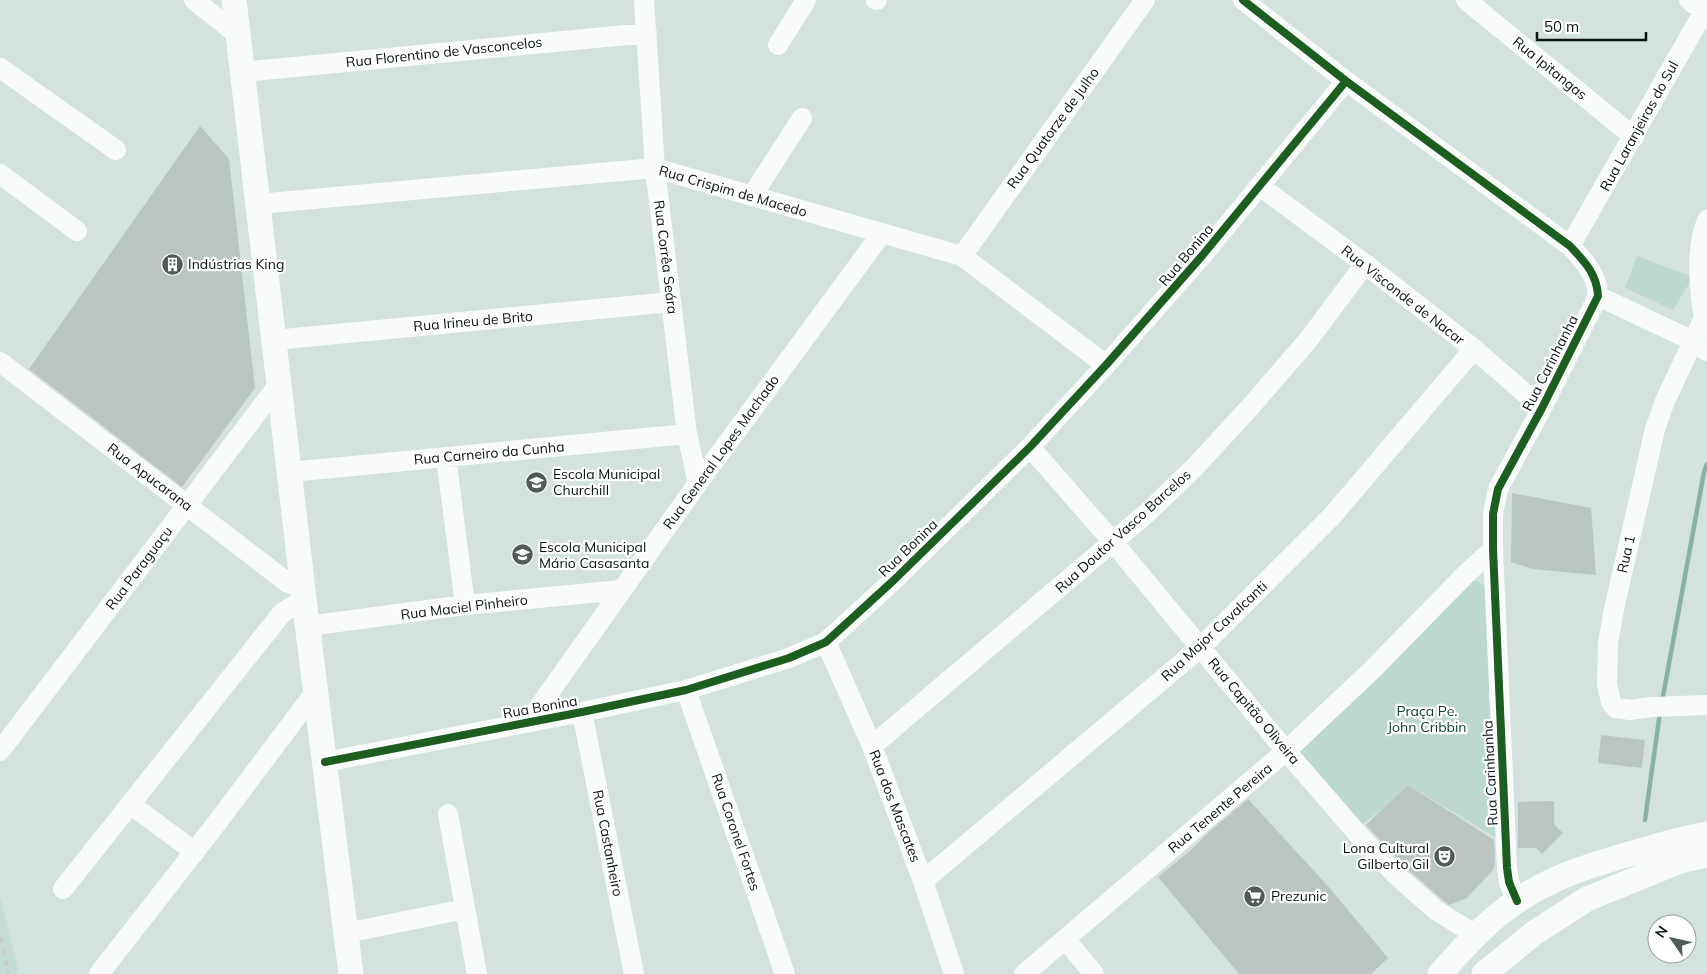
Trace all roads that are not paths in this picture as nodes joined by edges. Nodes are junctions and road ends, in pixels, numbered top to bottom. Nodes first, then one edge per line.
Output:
1 (194, 0) edge
2 (234, 0) edge
3 (644, 0) edge
4 (806, 0) edge
5 (1145, 0) edge
6 (1243, 0) edge
7 (1466, 0) edge
8 (1700, 6) edge
9 (646, 33) junction
10 (238, 35) junction
11 (778, 45) dead end
12 (0, 68) edge
13 (242, 72) junction
14 (1346, 81) junction
15 (802, 118) dead end
16 (1634, 137) junction
17 (116, 150) dead end
18 (655, 168) junction
19 (0, 174) edge
20 (1261, 187) junction
21 (752, 196) junction
22 (258, 204) junction
23 (1707, 220) edge
24 (77, 231) dead end
25 (882, 233) junction
26 (1570, 246) junction
27 (962, 256) junction
28 (1364, 264) junction
29 (1598, 296) junction
30 (672, 302) junction
31 (1705, 319) edge
32 (274, 340) junction
33 (1700, 346) edge
34 (1474, 349) junction
35 (0, 362) edge
36 (1106, 365) junction
37 (279, 384) junction
38 (1542, 408) junction
39 (688, 434) junction
40 (1030, 446) junction
41 (446, 457) junction
42 (290, 472) junction
43 (698, 483) junction
44 (187, 505) junction
45 (1113, 542) junction
46 (1492, 548) junction
47 (621, 590) junction
48 (304, 593) junction
49 (465, 605) junction
50 (308, 626) junction
51 (826, 642) junction
52 (1201, 646) junction
53 (686, 690) junction
54 (316, 691) junction
55 (1707, 705) edge
56 (582, 712) junction
57 (528, 721) junction
58 (872, 746) junction
59 (0, 751) edge
60 (1286, 751) junction
61 (325, 762) junction
62 (130, 804) junction
63 (448, 814) dead end
64 (1707, 834) edge
65 (195, 852) junction
66 (1707, 855) edge
67 (923, 881) junction
68 (63, 889) dead end
69 (1587, 899) junction
70 (1517, 901) junction
71 (466, 909) junction
72 (346, 933) junction
73 (1476, 935) junction
74 (1065, 939) junction
75 (1491, 971) edge
76 (100, 974) edge
77 (351, 974) edge
78 (477, 974) edge
79 (634, 974) edge
80 (785, 974) edge
81 (954, 974) edge
82 (1024, 974) edge
83 (1094, 974) edge
84 (1440, 974) edge

1 - 10 street
2 - 10 main road
3 - 9 street, Rua Corrêa Seára
4 - 11 street
5 - 27 street, Rua Quatorze de Julho
6 - 14 street
7 - 16 street, Rua Ipitangas
8 - 16 street, Rua Laranjeiras do Sul
9 - 13 street, Rua Florentino de Vasconcelos
9 - 18 street, Rua Corrêa Seára
10 - 13 main road
12 - 17 street
13 - 22 main road
14 - 20 street, Rua Bonina
14 - 26 street
15 - 21 street
16 - 26 street, Rua Laranjeiras do Sul
18 - 21 street, Rua Crispim de Macedo
18 - 22 street, Rua Crispim de Macedo
18 - 30 street, Rua Corrêa Seára
19 - 24 street
20 - 28 street, Rua Visconde de Nacar
20 - 36 street, Rua Bonina
21 - 25 street, Rua Crispim de Macedo
22 - 32 main road
23 - 31 street
25 - 27 street, Rua Crispim de Macedo
25 - 43 street, Rua General Lopes Machado
26 - 29 street
27 - 36 street, Rua Crispim de Macedo
28 - 34 street, Rua Visconde de Nacar
28 - 45 street, Rua Doutor Vasco Barcelos
29 - 33 street
29 - 38 street, Rua Carinhanha
30 - 32 street, Rua Irineu de Brito
30 - 39 street, Rua Corrêa Seára
31 - 33 street, Rua 1
32 - 37 main road
33 - 55 street, Rua 1
34 - 38 street, Rua Visconde de Nacar
34 - 52 street, Rua Major Cavalcanti
35 - 44 street, Rua Apucarana
36 - 40 street, Rua Bonina
37 - 42 main road
37 - 44 street, Rua Paraguaçu
38 - 46 street, Rua Carinhanha
39 - 41 street, Rua Carneiro da Cunha
39 - 43 street, Rua Corrêa Seára
40 - 45 street, Rua Capitão Oliveira
40 - 51 street, Rua Bonina
41 - 42 street, Rua Carneiro da Cunha
41 - 49 street
42 - 48 main road
43 - 47 street, Rua General Lopes Machado
44 - 48 street, Rua Apucarana
44 - 59 street, Rua Paraguaçu
45 - 52 street, Rua Capitão Oliveira
45 - 58 street, Rua Doutor Vasco Barcelos
46 - 60 street, Rua Tenente Pereira
46 - 70 street, Rua Carinhanha
47 - 49 street, Rua Maciel Pinheiro
47 - 57 street, Rua General Lopes Machado
48 - 50 main road
48 - 62 street
49 - 50 street, Rua Maciel Pinheiro
50 - 54 main road
51 - 53 street, Rua Bonina
51 - 58 street, Rua dos Mascates
52 - 60 street, Rua Capitão Oliveira
52 - 67 street, Rua Major Cavalcanti
53 - 56 street, Rua Bonina
53 - 80 street, Rua Coronel Fortes
54 - 61 main road
54 - 65 street
56 - 57 street, Rua Bonina
56 - 79 street, Rua Castanheiro
57 - 61 street, Rua Bonina
58 - 67 street, Rua dos Mascates
60 - 73 street, Rua Capitão Oliveira
60 - 74 street, Rua Tenente Pereira
61 - 72 main road
62 - 65 street
62 - 68 street
63 - 71 street
64 - 70 main road
65 - 76 street
66 - 69 main road
67 - 81 street, Rua dos Mascates
69 - 70 main road
69 - 75 main road
70 - 73 main road
71 - 72 street
71 - 78 street
72 - 77 main road
73 - 84 main road
74 - 82 street, Rua Tenente Pereira
74 - 83 street

